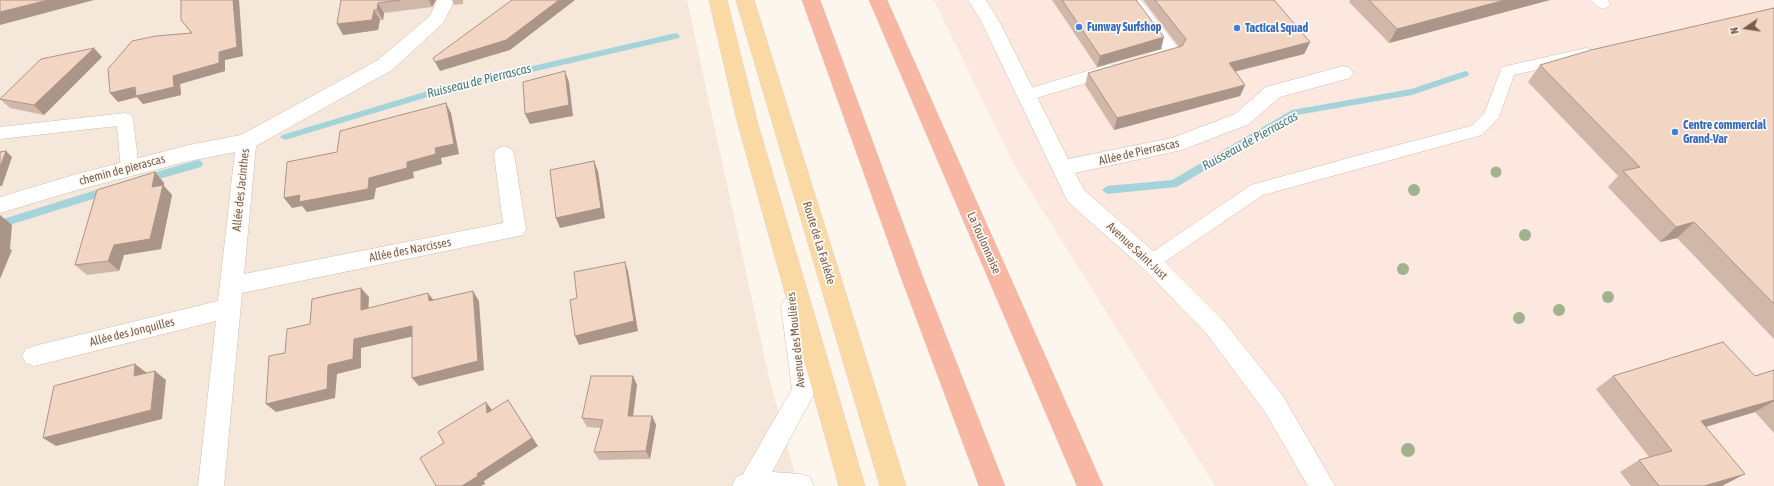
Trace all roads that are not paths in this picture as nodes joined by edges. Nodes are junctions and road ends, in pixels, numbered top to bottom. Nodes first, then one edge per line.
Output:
1 (446, 0) edge
2 (718, 0) edge
3 (745, 0) edge
4 (811, 0) edge
5 (878, 0) edge
6 (977, 0) edge
7 (1133, 0) edge
8 (1598, 50) edge
9 (1144, 60) edge
10 (1122, 67) edge
11 (1343, 74) dead end
12 (1026, 95) junction
13 (0, 133) edge
14 (246, 142) junction
15 (504, 154) dead end
16 (130, 168) junction
17 (1062, 168) junction
18 (0, 205) edge
19 (788, 258) junction
20 (1152, 262) junction
21 (230, 297) junction
22 (34, 356) dead end
23 (748, 484) edge
24 (211, 486) edge
25 (801, 486) edge
26 (852, 486) edge
27 (893, 486) edge
28 (992, 486) edge
29 (1090, 486) edge
30 (1322, 486) edge

1 - 14 street, Allée des Jacinthes
2 - 19 main road
3 - 27 main road, Route de La Farlède
4 - 28 highway
5 - 29 highway, La Toulonnaise
6 - 12 street, Avenue Saint-Just
7 - 9 lane
8 - 20 lane
10 - 12 lane
11 - 17 street, Allée de Pierrascas
12 - 17 street, Avenue Saint-Just
13 - 16 lane
14 - 16 street, chemin de pierascas
14 - 21 street, Allée des Jacinthes
15 - 21 street, Allée des Narcisses
16 - 18 street, chemin de pierascas
17 - 20 street, Avenue Saint-Just
19 - 23 street, Avenue des Moulières
19 - 26 main road
20 - 30 street, Avenue Saint-Just
21 - 22 street, Allée des Jonquilles
21 - 24 street, Allée des Jacinthes
23 - 25 street, Avenue des Moulières

